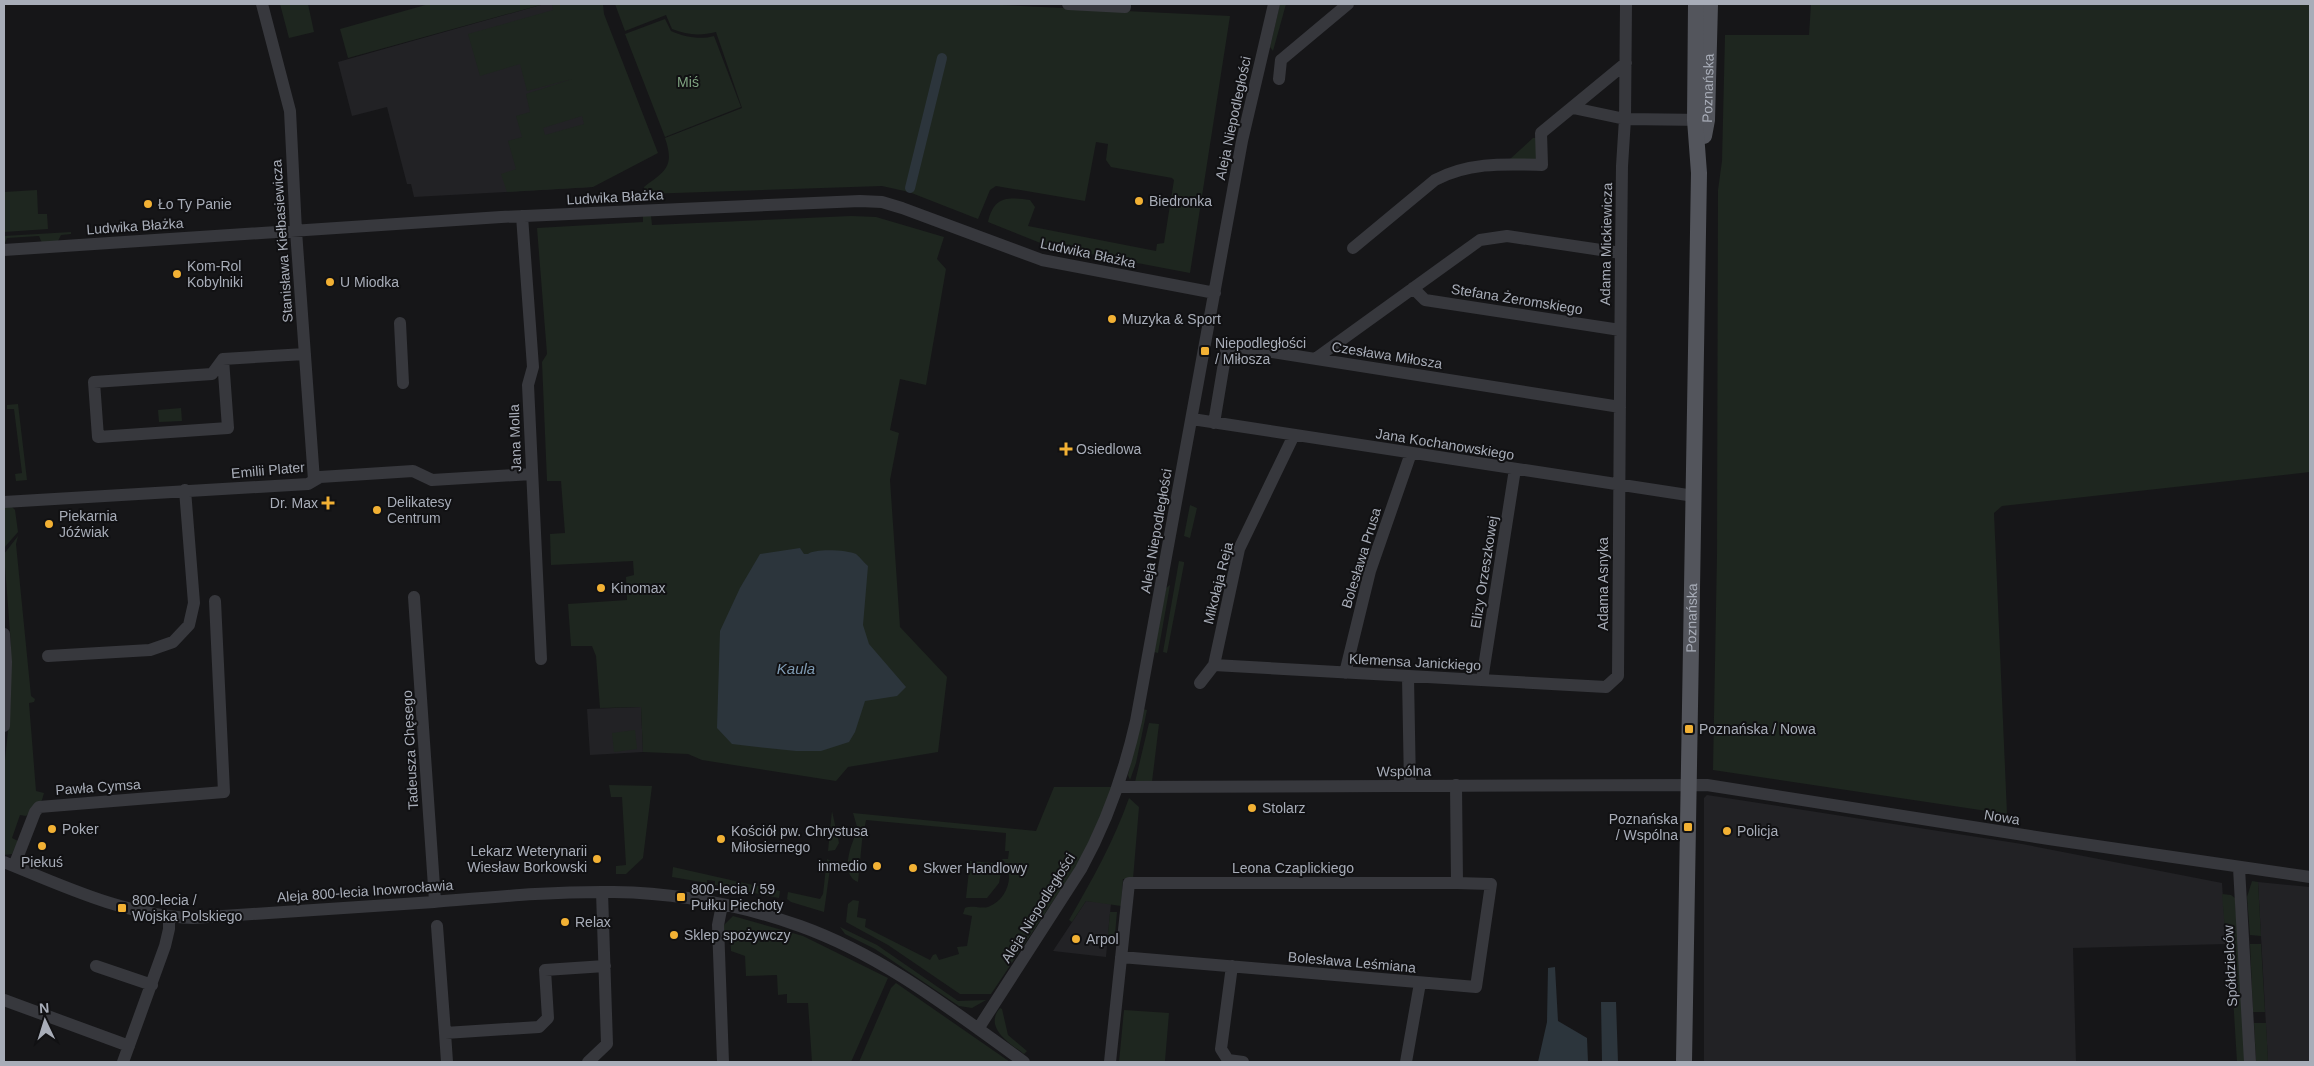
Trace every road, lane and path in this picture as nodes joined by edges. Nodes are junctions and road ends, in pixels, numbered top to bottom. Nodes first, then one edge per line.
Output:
1 (262, 4) edge
2 (1068, 4) edge
3 (1274, 4) edge
4 (1348, 4) edge
5 (1626, 4) edge
6 (1696, 4) edge
7 (1710, 4) edge
8 (1125, 5) edge
9 (1262, 54) junction
10 (1281, 60) junction
11 (1626, 63) junction
12 (1279, 79) dead end
13 (1572, 108) junction
14 (1626, 119) junction
15 (1701, 120) junction
16 (522, 216) junction
17 (296, 231) junction
18 (1353, 248) dead end
19 (4, 250) edge
20 (1621, 253) junction
21 (1413, 288) junction
22 (1215, 293) junction
23 (400, 323) dead end
24 (1620, 330) junction
25 (305, 354) junction
26 (223, 359) junction
27 (1315, 359) junction
28 (403, 384) dead end
29 (1620, 407) junction
30 (1192, 419) junction
31 (1214, 423) junction
32 (1294, 436) junction
33 (1411, 454) junction
34 (1515, 470) junction
35 (532, 474) junction
36 (314, 480) junction
37 (1619, 485) junction
38 (185, 490) junction
39 (1694, 496) junction
40 (4, 502) edge
41 (414, 597) dead end
42 (215, 601) dead end
43 (4, 634) edge
44 (48, 656) dead end
45 (541, 659) dead end
46 (5, 662) edge
47 (1214, 665) junction
48 (1345, 673) junction
49 (1408, 677) junction
50 (1482, 680) junction
51 (1612, 682) joint
52 (1200, 683) dead end
53 (4, 726) edge
54 (1689, 784) junction
55 (1410, 786) junction
56 (1456, 786) junction
57 (1119, 787) junction
58 (9, 864) edge
59 (2239, 868) junction
60 (2310, 877) edge
61 (1457, 883) junction
62 (1491, 884) joint
63 (602, 892) junction
64 (435, 902) junction
65 (722, 905) junction
66 (169, 917) junction
67 (437, 926) dead end
68 (1121, 957) junction
69 (96, 966) dead end
70 (605, 966) junction
71 (1232, 966) junction
72 (1420, 983) junction
73 (152, 985) junction
74 (4, 1000) edge
75 (978, 1029) junction
76 (451, 1033) junction
77 (129, 1046) junction
78 (123, 1062) edge
79 (447, 1062) edge
80 (588, 1062) edge
81 (723, 1062) edge
82 (1024, 1062) edge
83 (1110, 1062) edge
84 (1243, 1062) edge
85 (1406, 1062) edge
86 (1684, 1062) edge
87 (2250, 1062) edge

1 - 17 street, Stanisława Kiełbasiewicza
2 - 8 street
3 - 9 street, Aleja Niepodległości
4 - 10 street
5 - 11 street, Adama Mickiewicza
6 - 15 main road, Poznańska
7 - 15 main road, Poznańska
9 - 10 street
9 - 22 street, Aleja Niepodległości
10 - 12 street
11 - 13 street
11 - 14 street, Adama Mickiewicza
13 - 14 street
13 - 18 street
14 - 15 street
14 - 20 street, Adama Mickiewicza
15 - 39 main road, Poznańska
16 - 17 street, Ludwika Błażka
16 - 22 street, Ludwika Błażka
16 - 35 street, Jana Molla
17 - 19 street, Ludwika Błażka
17 - 25 street, Stanisława Kiełbasiewicza
20 - 21 street
20 - 24 street, Adama Mickiewicza
21 - 24 street, Stefana Żeromskiego
21 - 27 street
22 - 30 street, Aleja Niepodległości
23 - 28 street
24 - 29 street, Adama Mickiewicza
25 - 26 street
25 - 36 street, Stanisława Kiełbasiewicza
26 - 26 street
27 - 29 street, Czesława Miłosza
27 - 31 street, Czesława Miłosza
29 - 37 street, Adama Mickiewicza
30 - 31 street, Jana Kochanowskiego
30 - 57 street, Aleja Niepodległości
31 - 32 street, Jana Kochanowskiego
32 - 33 street, Jana Kochanowskiego
32 - 47 street, Mikołaja Reja
33 - 34 street, Jana Kochanowskiego
33 - 48 street, Bolesława Prusa
34 - 37 street, Jana Kochanowskiego
34 - 50 street, Elizy Orzeszkowej
35 - 36 street, Emilii Plater
35 - 45 street, Jana Molla
36 - 38 street, Emilii Plater
37 - 39 street, Jana Kochanowskiego
37 - 51 street, Adama Asnyka
38 - 40 street, Emilii Plater
38 - 44 street
39 - 54 main road, Poznańska
41 - 64 street, Tadeusza Chęsego
42 - 58 street, Pawła Cymsa
43 - 46 street
46 - 53 street
47 - 48 street, Klemensa Janickiego
47 - 52 street, Mikołaja Reja
48 - 49 street, Klemensa Janickiego
49 - 50 street, Klemensa Janickiego
49 - 55 street
50 - 51 street, Klemensa Janickiego
54 - 56 street, Wspólna
54 - 59 street, Nowa
54 - 86 main road, Poznańska
55 - 56 street, Wspólna
55 - 57 street, Wspólna
56 - 61 street
57 - 75 street, Aleja Niepodległości
58 - 66 street, Aleja 800-lecia Inowrocławia
59 - 60 street, Nowa
59 - 87 street, Spółdzielców
61 - 62 street, Leona Czaplickiego
61 - 68 street, Leona Czaplickiego
62 - 72 street, Bolesława Leśmiana
63 - 64 street, Aleja 800-lecia Inowrocławia
63 - 65 street, Aleja 800-lecia Inowrocławia
63 - 70 street
64 - 66 street, Aleja 800-lecia Inowrocławia
65 - 75 street, Aleja 800-lecia Inowrocławia
65 - 81 street
66 - 73 street
67 - 76 street
68 - 71 street, Bolesława Leśmiana
68 - 83 street
69 - 73 street
70 - 76 street
70 - 80 street
71 - 72 street, Bolesława Leśmiana
71 - 84 street
72 - 85 street
73 - 77 street
74 - 77 street
75 - 82 street, Aleja 800-lecia Inowrocławia
76 - 79 street
77 - 78 street

